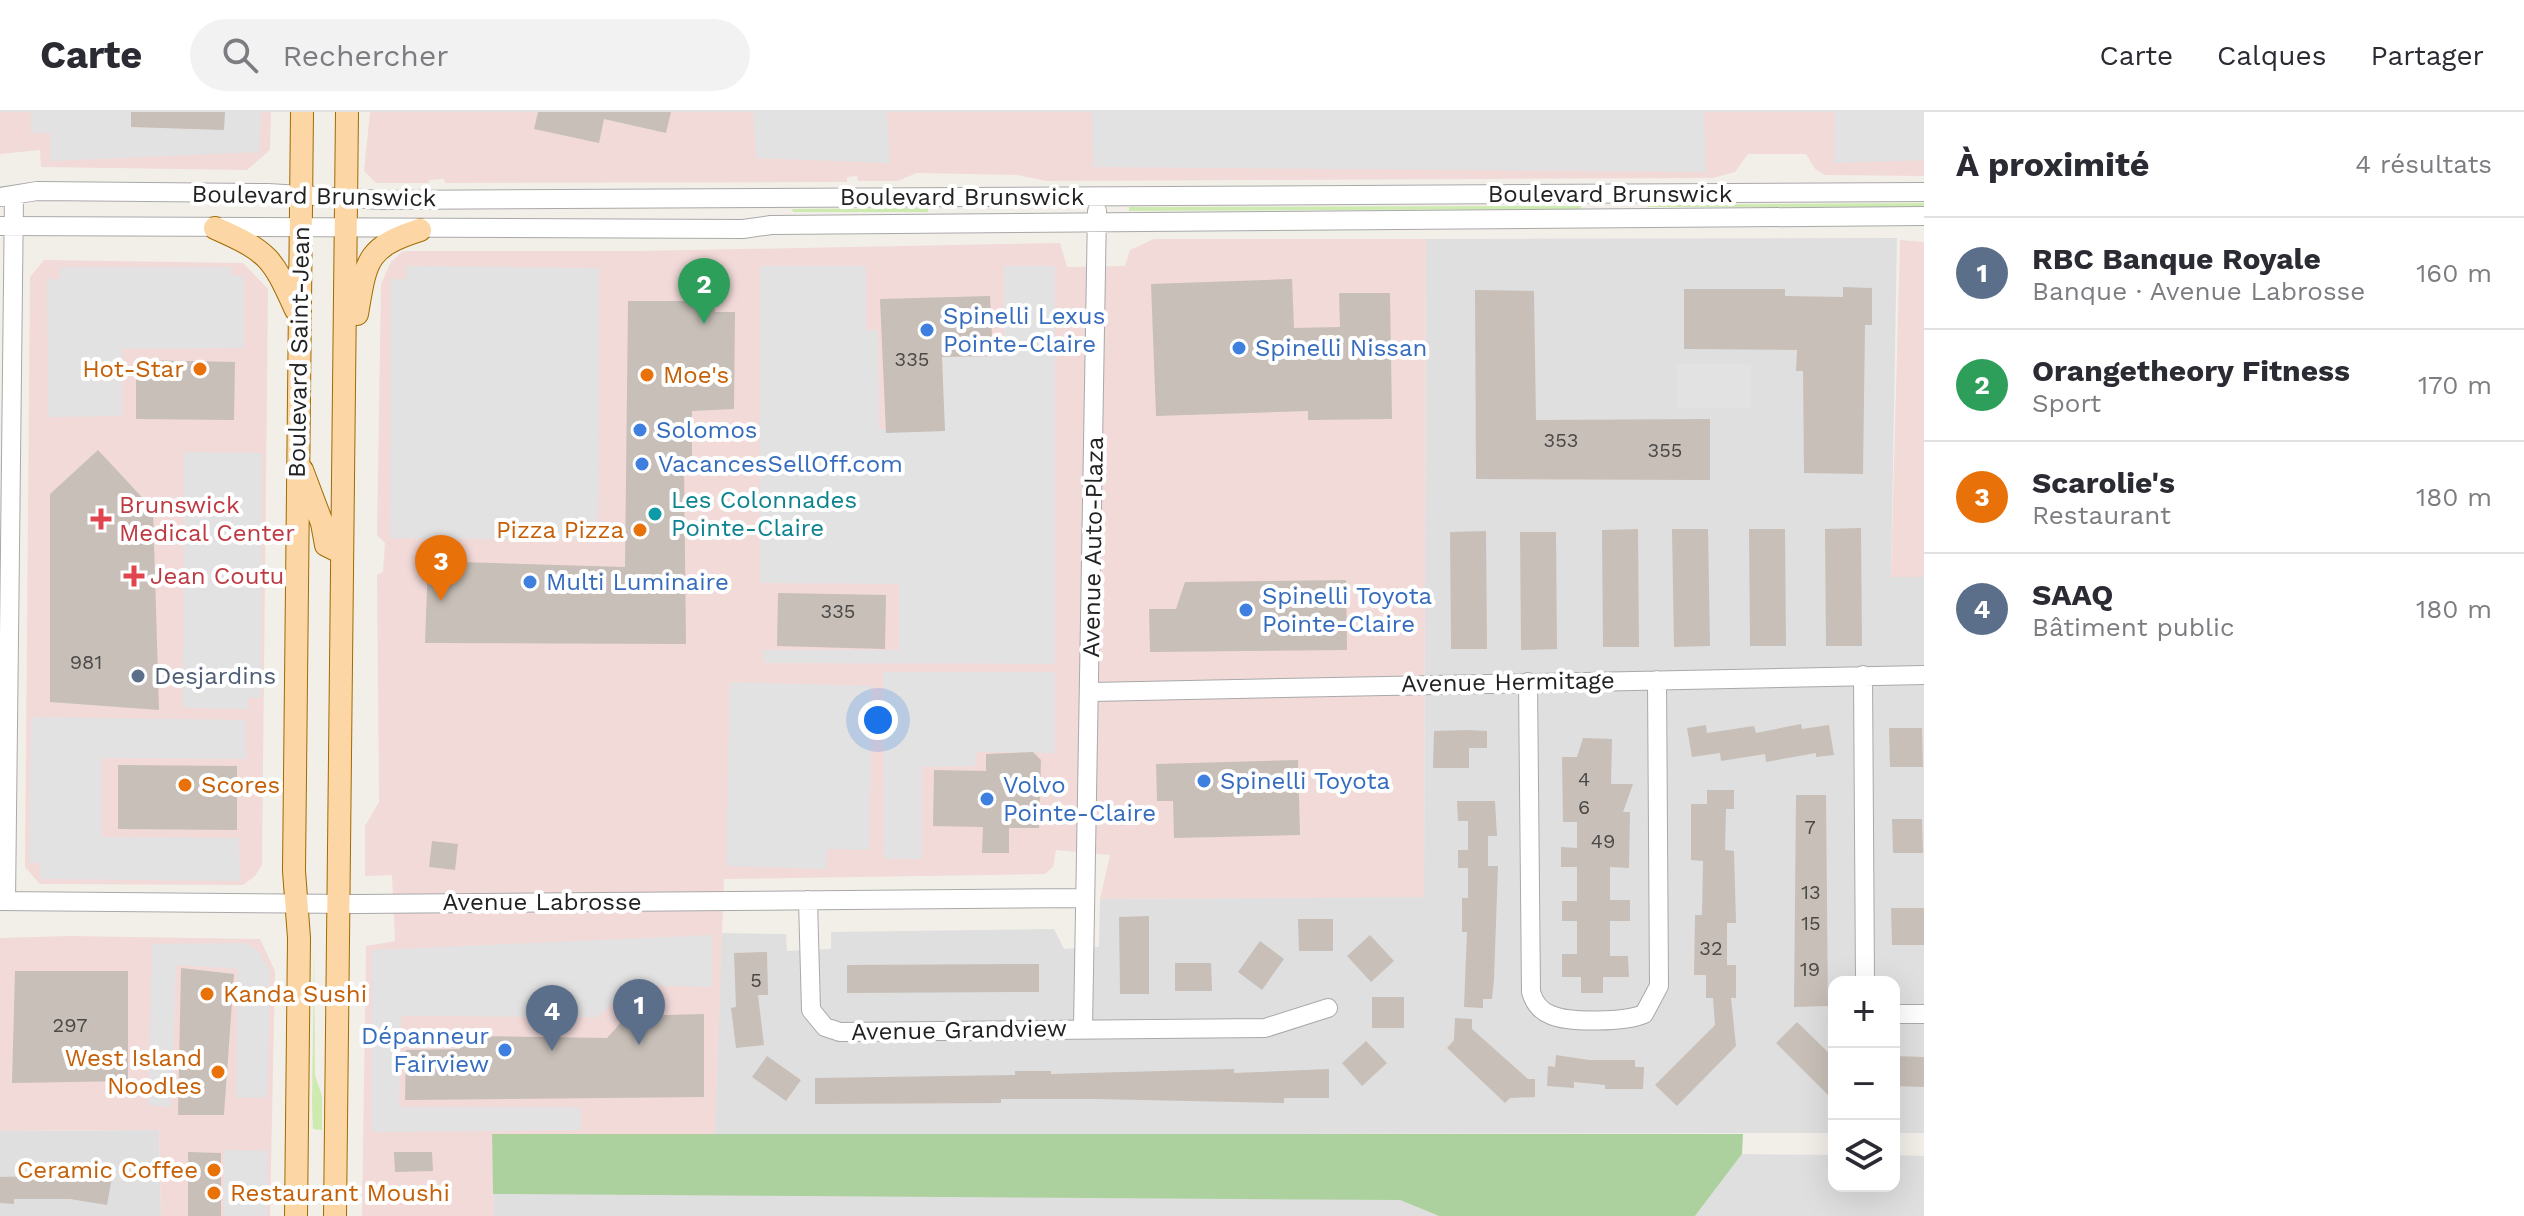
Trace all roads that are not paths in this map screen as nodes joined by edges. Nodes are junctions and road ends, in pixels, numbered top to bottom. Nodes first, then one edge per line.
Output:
1 (302, 112) edge
2 (347, 112) edge
3 (1924, 192) edge
4 (7, 196) edge
5 (301, 196) junction
6 (1098, 196) junction
7 (347, 198) junction
8 (1924, 216) edge
9 (1097, 223) junction
10 (7, 226) edge
11 (215, 228) junction
12 (300, 229) junction
13 (346, 229) junction
14 (420, 230) junction
15 (298, 315) junction
16 (345, 374) junction
17 (297, 457) junction
18 (342, 553) junction
19 (1863, 675) junction
20 (1924, 675) edge
21 (1657, 680) junction
22 (1528, 682) junction
23 (1092, 692) junction
24 (1084, 898) junction
25 (808, 900) junction
26 (3, 901) edge
27 (297, 903) junction
28 (338, 904) junction
29 (1865, 976) edge
30 (1328, 1008) dead end
31 (1900, 1014) edge
32 (1924, 1014) edge
33 (1083, 1028) junction
34 (296, 1216) edge
35 (335, 1216) edge

1 - 5 main road, Boulevard Saint-Jean
2 - 7 main road, Boulevard Saint-Jean
3 - 6 street, Boulevard Brunswick
4 - 5 street, Boulevard Brunswick
4 - 10 street
5 - 7 street, Boulevard Brunswick
5 - 12 main road, Boulevard Saint-Jean
6 - 7 street, Boulevard Brunswick
6 - 9 street, Avenue Auto-Plaza
7 - 13 main road, Boulevard Saint-Jean
8 - 9 street, Boulevard Brunswick
9 - 14 street, Boulevard Brunswick
9 - 23 street, Avenue Auto-Plaza
10 - 11 street, Boulevard Brunswick
10 - 26 street
11 - 12 street, Boulevard Brunswick
11 - 15 main road
12 - 13 street, Boulevard Brunswick
12 - 15 main road, Boulevard Saint-Jean
13 - 14 street, Boulevard Brunswick
13 - 16 main road, Boulevard Saint-Jean
14 - 16 main road
15 - 17 main road, Boulevard Saint-Jean
16 - 18 main road, Boulevard Saint-Jean
17 - 18 main road
17 - 27 main road, Boulevard Saint-Jean
18 - 28 main road, Boulevard Saint-Jean
19 - 20 street, Avenue Hermitage
19 - 21 street, Avenue Hermitage
19 - 29 street
21 - 22 street, Avenue Hermitage
21 - 22 street
22 - 23 street, Avenue Hermitage
23 - 24 street, Avenue Auto-Plaza
24 - 25 street, Avenue Labrosse
24 - 33 street, Avenue Grandview
25 - 28 street, Avenue Labrosse
25 - 33 street, Avenue Grandview
26 - 27 street, Avenue Labrosse
27 - 28 street, Avenue Labrosse
27 - 34 main road, Boulevard Saint-Jean
28 - 35 main road, Boulevard Saint-Jean
30 - 33 street, Avenue Grandview
31 - 32 street

